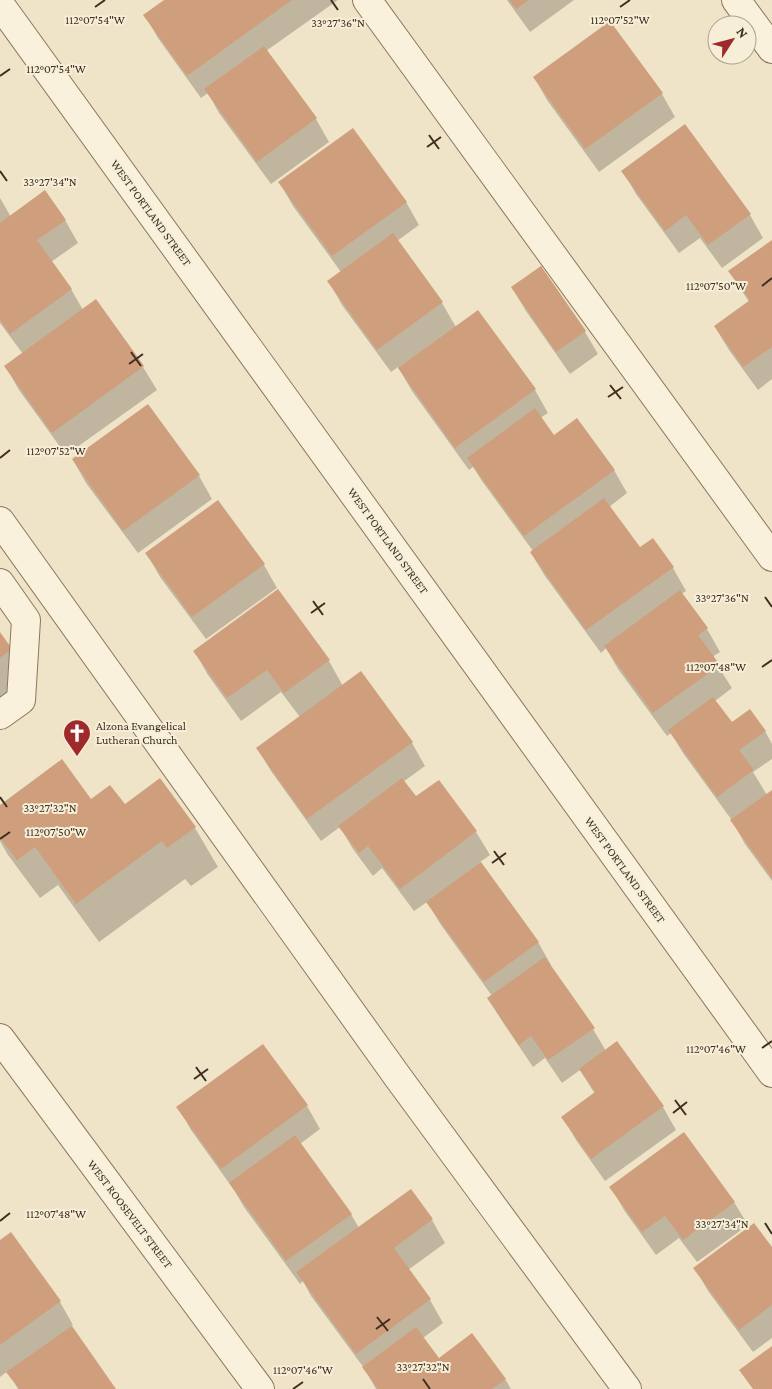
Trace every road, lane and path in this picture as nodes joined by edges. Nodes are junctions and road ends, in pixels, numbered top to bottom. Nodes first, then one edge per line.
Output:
1 (367, 0) edge
2 (736, 0) edge
3 (7, 7) edge
4 (772, 49) edge
5 (0, 520) edge
6 (772, 557) edge
7 (0, 583) edge
8 (10, 708) edge
9 (0, 1038) edge
10 (772, 1073) edge
11 (260, 1389) edge
12 (627, 1389) edge

1 - 6 street
2 - 4 street
3 - 10 street, WEST PORTLAND STREET
5 - 12 street
7 - 8 street
9 - 11 street, WEST ROOSEVELT STREET

